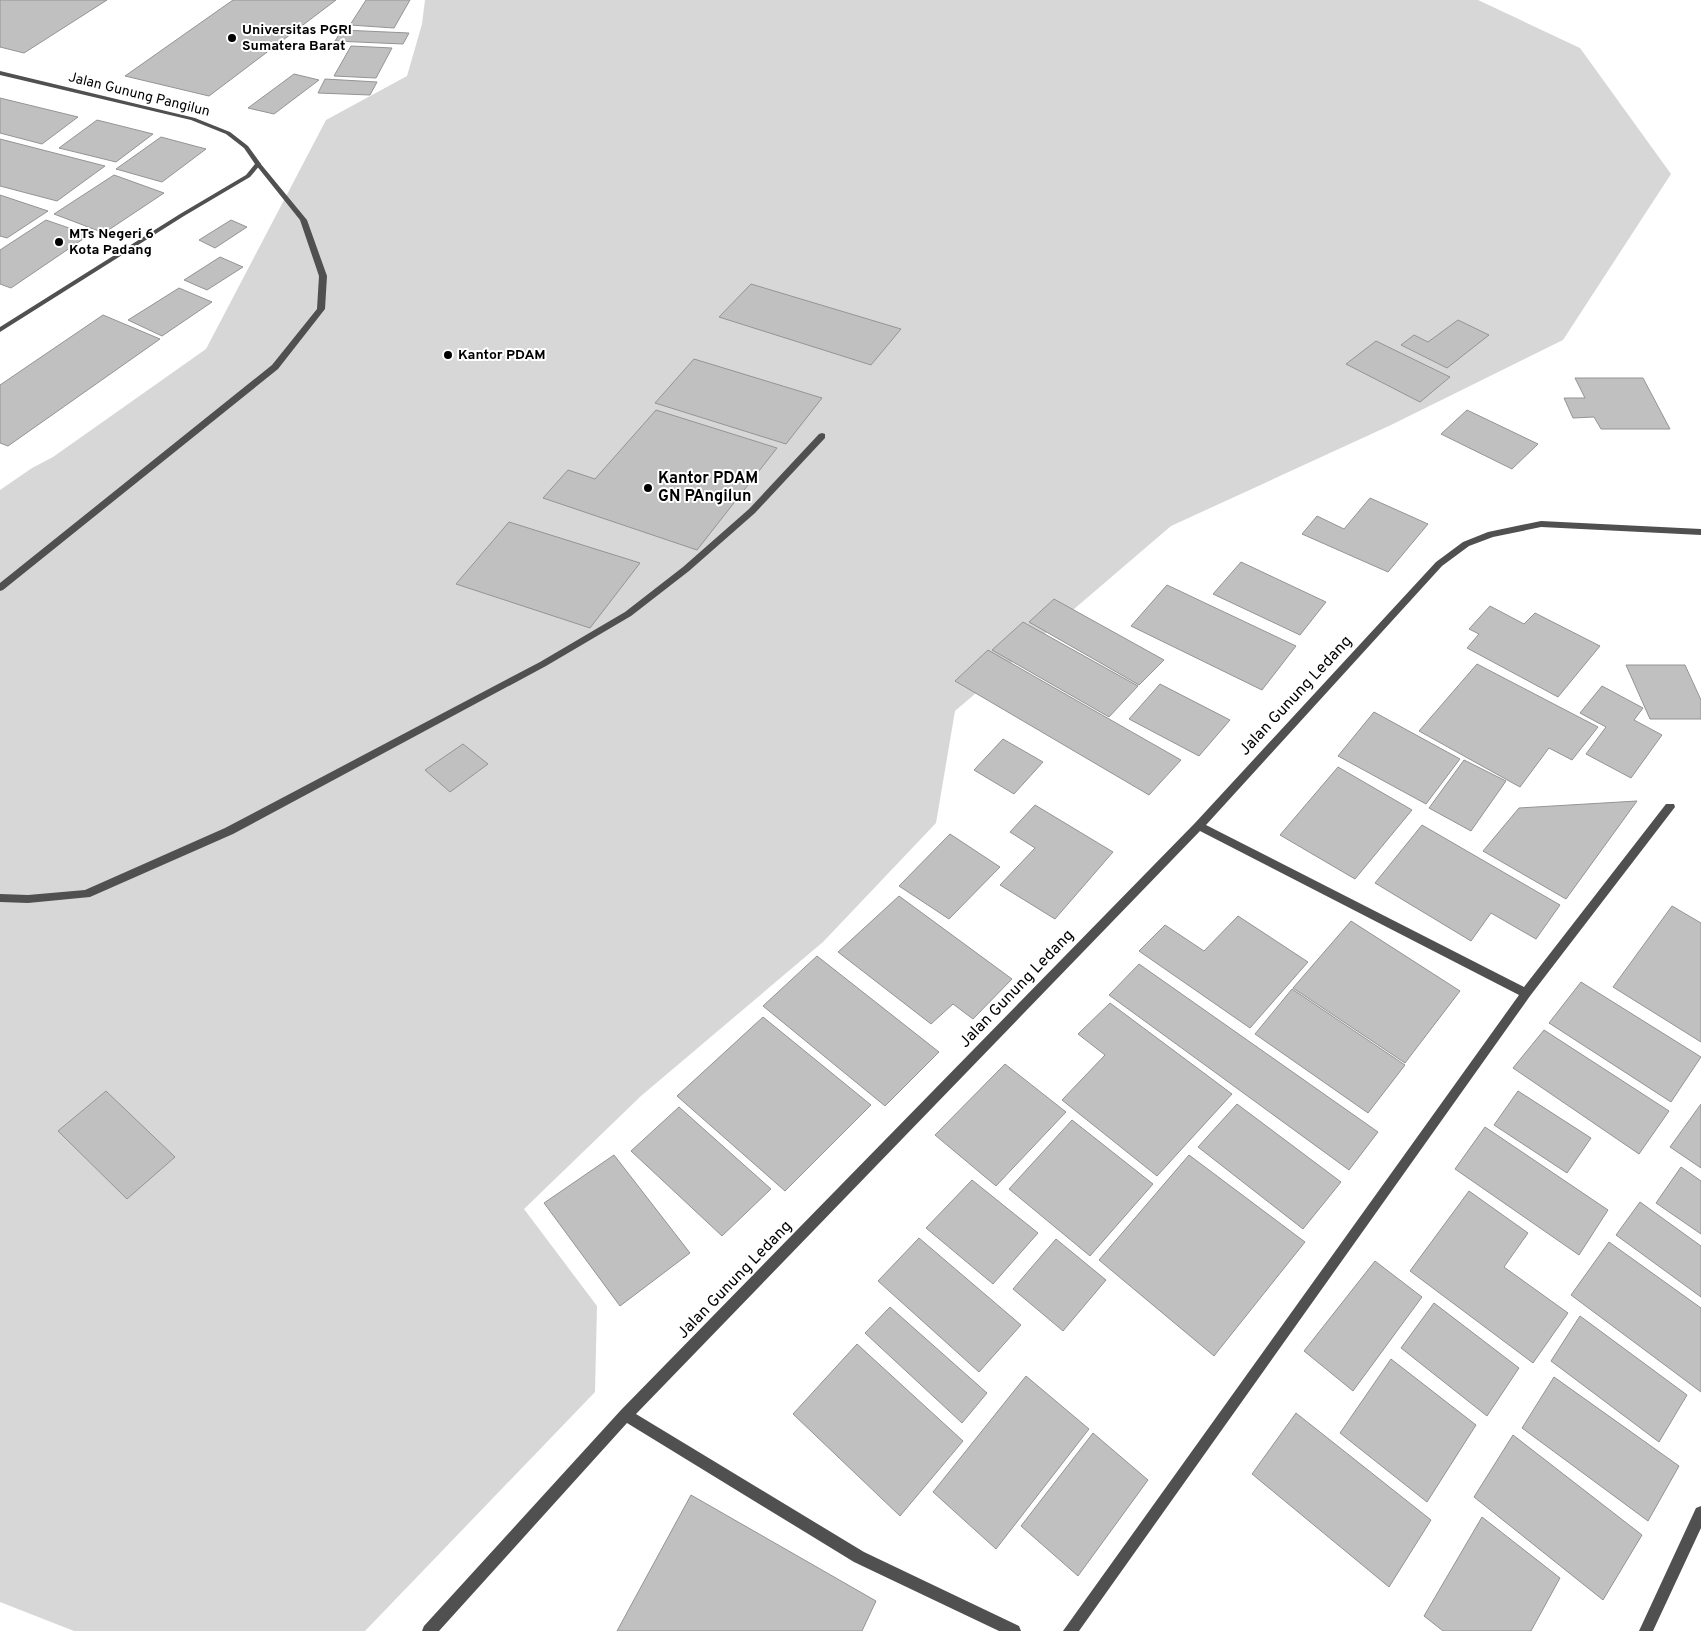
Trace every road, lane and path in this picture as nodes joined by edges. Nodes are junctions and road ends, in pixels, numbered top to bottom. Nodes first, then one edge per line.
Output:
1 (0, 73) edge
2 (258, 164) junction
3 (0, 330) edge
4 (822, 436) dead end
5 (1701, 532) edge
6 (0, 588) edge
7 (1670, 807) dead end
8 (1199, 826) junction
9 (0, 898) edge
10 (1526, 993) junction
11 (626, 1415) junction
12 (1701, 1513) edge
13 (429, 1631) edge
14 (1014, 1631) edge
15 (1070, 1631) edge
16 (1646, 1631) edge

1 - 2 street, Jalan Gunung Pangilun
2 - 3 street
2 - 6 street, Jalan Gunung Pangilun
4 - 9 street
5 - 8 street, Jalan Gunung Ledang
7 - 10 street
8 - 10 street
8 - 11 street, Jalan Gunung Ledang
10 - 15 street
11 - 13 street, Jalan Gunung Ledang
11 - 14 street
12 - 16 street

